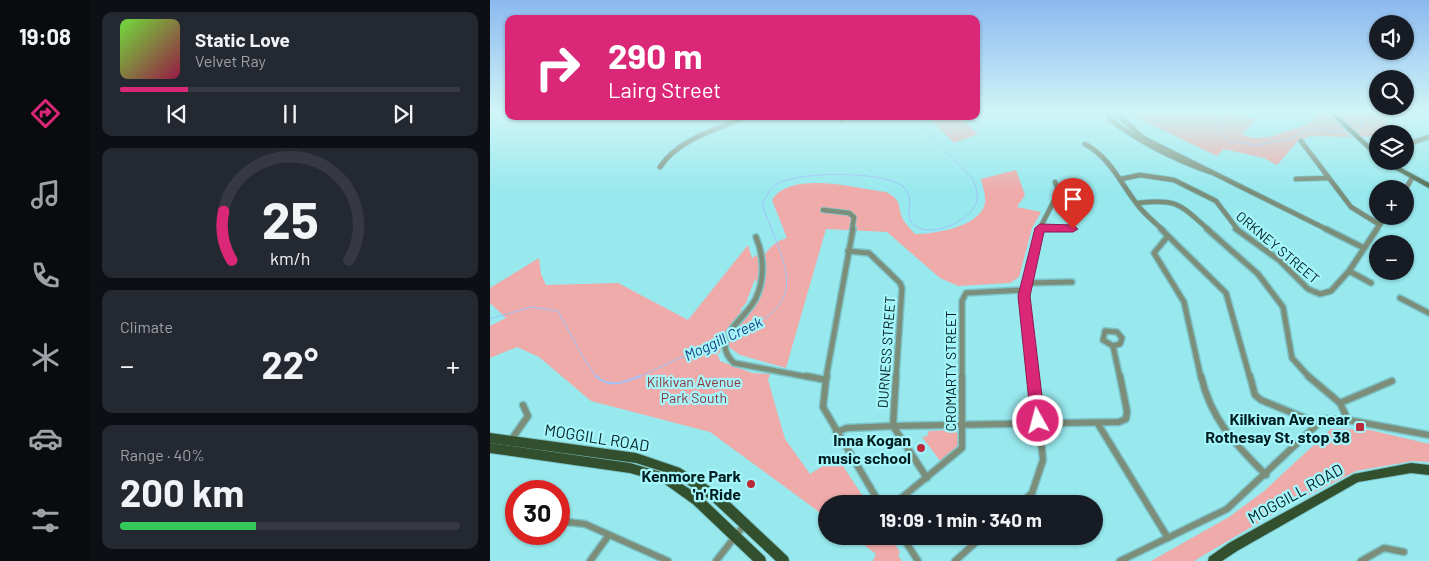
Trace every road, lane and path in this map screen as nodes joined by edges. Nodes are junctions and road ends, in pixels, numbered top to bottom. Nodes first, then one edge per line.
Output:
1 (700, 138) edge
2 (1134, 138) edge
3 (1143, 138) edge
4 (1358, 138) edge
5 (1301, 141) dead end
6 (1085, 144) dead end
7 (1369, 149) edge
8 (660, 167) dead end
9 (1398, 170) edge
10 (1210, 172) junction
11 (1328, 178) junction
12 (1412, 178) joint
13 (1121, 179) junction
14 (1296, 179) dead end
15 (1055, 182) dead end
16 (1429, 186) edge
17 (1138, 203) junction
18 (823, 210) dead end
19 (1369, 218) edge
20 (1380, 225) edge
21 (1040, 228) junction
22 (1073, 229) dead end
23 (1168, 236) junction
24 (756, 237) dead end
25 (1364, 248) junction
26 (848, 251) junction
27 (1349, 271) junction
28 (1072, 282) dead end
29 (1371, 283) dead end
30 (1025, 286) junction
31 (1400, 298) dead end
32 (1429, 313) edge
33 (1113, 346) dead end
34 (826, 380) junction
35 (1392, 381) dead end
36 (1340, 403) junction
37 (523, 405) dead end
38 (1348, 420) junction
39 (1317, 423) junction
40 (1098, 424) junction
41 (1038, 425) junction
42 (892, 426) junction
43 (963, 426) junction
44 (836, 432) junction
45 (1429, 434) edge
46 (490, 438) edge
47 (510, 440) junction
48 (490, 448) edge
49 (504, 450) junction
50 (1429, 470) edge
51 (1266, 475) junction
52 (927, 478) junction
53 (874, 495) edge
54 (905, 495) edge
55 (1030, 495) edge
56 (570, 523) edge
57 (745, 524) junction
58 (608, 535) junction
59 (735, 537) junction
60 (1168, 538) junction
61 (908, 545) edge
62 (973, 545) edge
63 (1404, 552) dead end
64 (590, 561) edge
65 (668, 561) edge
66 (716, 561) edge
67 (761, 561) edge
68 (784, 561) edge
69 (918, 561) edge
70 (955, 561) edge
71 (1120, 561) edge
72 (1213, 561) edge
73 (1361, 561) edge

1 - 8 street
2 - 10 street
3 - 10 street
4 - 7 main road
5 - 11 street
6 - 13 street
9 - 12 main road
10 - 25 street
11 - 14 street
11 - 19 street
12 - 16 main road
13 - 17 street
13 - 27 street, ORKNEY STREET
15 - 21 street
17 - 23 street
17 - 36 street
18 - 26 street
20 - 25 street
21 - 22 street
21 - 30 street
23 - 39 street
23 - 51 street
24 - 34 street
25 - 27 street
26 - 34 street
26 - 42 street, DURNESS STREET
27 - 29 street
28 - 30 street
30 - 41 street
30 - 43 street, CROMARTY STREET
31 - 32 street
33 - 40 street
34 - 44 street
35 - 36 street
36 - 38 street
37 - 47 street
38 - 39 street
38 - 45 street
39 - 51 street
40 - 41 street
40 - 60 street
41 - 43 street
41 - 55 street
42 - 43 street
42 - 44 street
42 - 52 street
43 - 52 street, CROMARTY STREET
44 - 53 street
46 - 47 main road, MOGGILL ROAD
47 - 49 street
47 - 57 main road, MOGGILL ROAD
48 - 49 main road, MOGGILL ROAD
49 - 59 main road, MOGGILL ROAD
50 - 72 main road, MOGGILL ROAD
51 - 60 street
52 - 54 street, CROMARTY STREET
56 - 58 street
57 - 59 street
57 - 68 main road, MOGGILL ROAD
58 - 64 street
58 - 65 street
59 - 66 street
59 - 67 main road, MOGGILL ROAD
60 - 71 street
61 - 69 street
62 - 70 street
63 - 73 street

